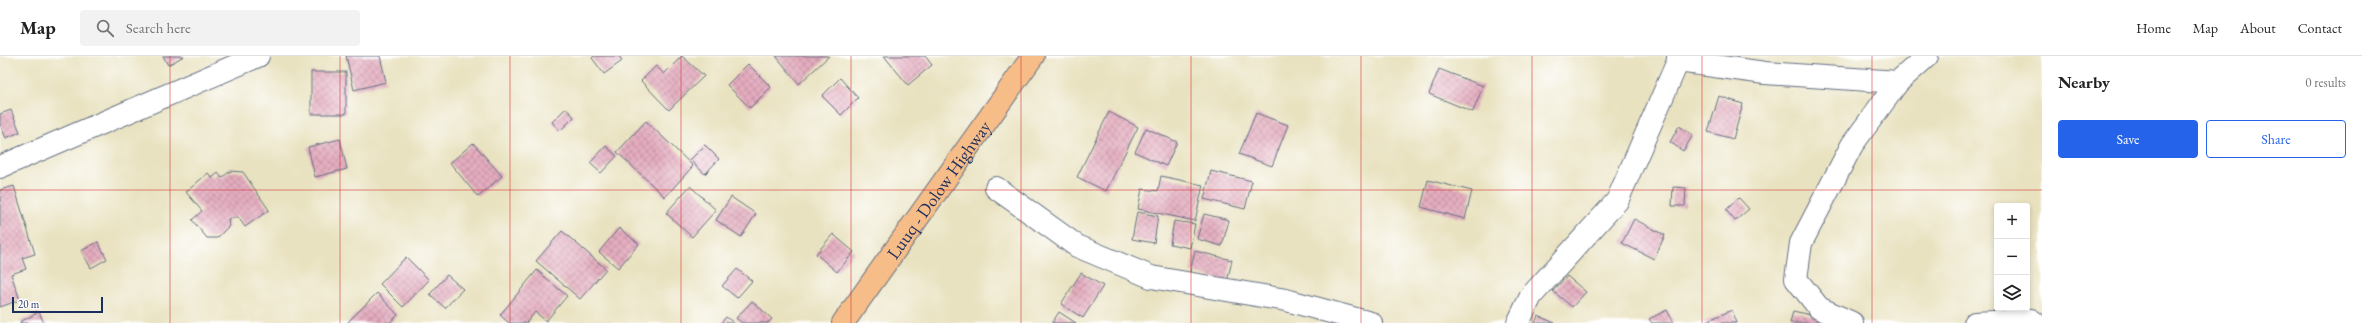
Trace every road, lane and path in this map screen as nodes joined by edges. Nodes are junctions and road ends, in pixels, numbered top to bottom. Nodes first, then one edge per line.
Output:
1 (258, 56) edge
2 (1033, 56) edge
3 (1928, 56) edge
4 (1678, 59) edge
5 (1898, 82) junction
6 (0, 167) edge
7 (996, 188) dead end
8 (843, 323) edge
9 (1371, 323) edge
10 (1518, 323) edge
11 (1852, 323) edge
12 (1975, 323) edge
13 (2035, 323) edge

1 - 6 street
2 - 8 main road, Luuq - Dolow Highway
3 - 5 street
4 - 5 street
4 - 10 street
5 - 11 street
7 - 9 street
12 - 13 street

